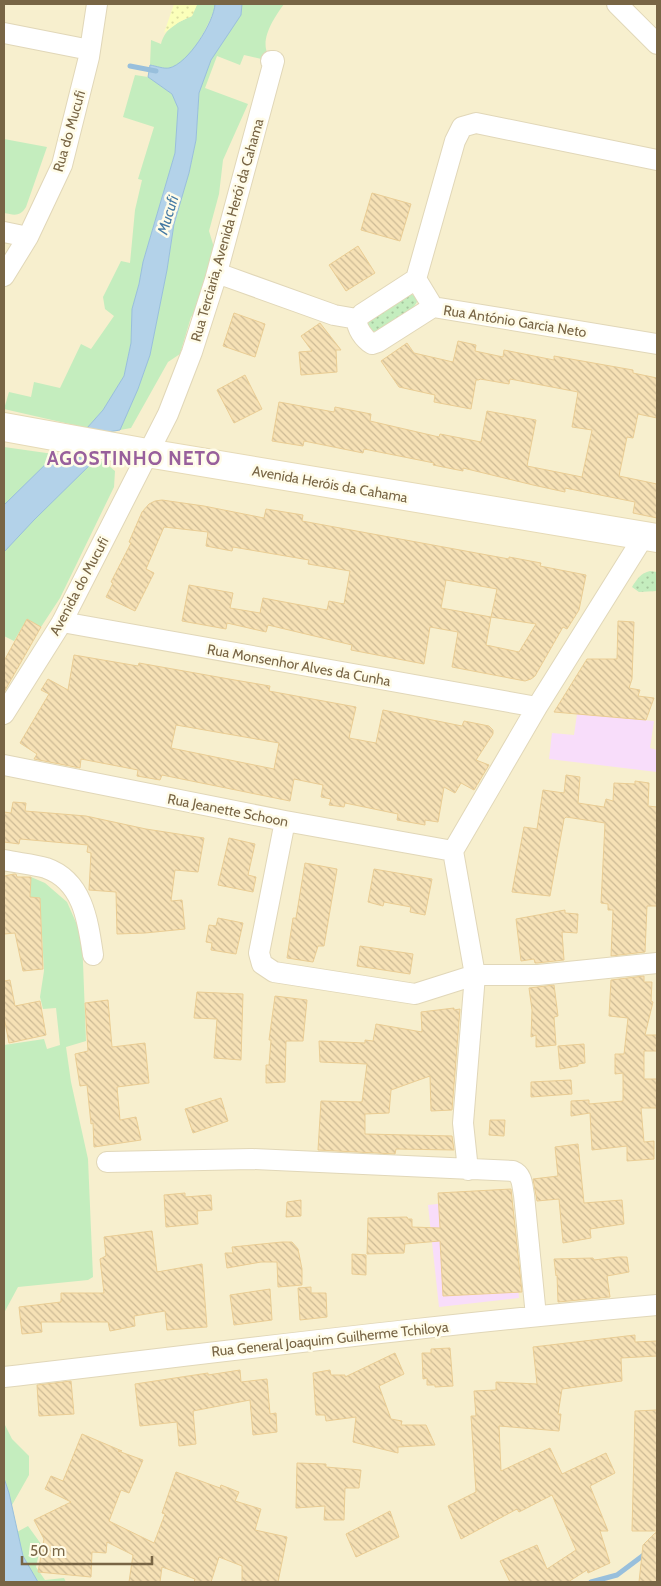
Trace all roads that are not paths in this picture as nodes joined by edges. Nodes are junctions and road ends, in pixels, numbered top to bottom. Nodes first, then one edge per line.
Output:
1 (97, 4) edge
2 (627, 7) edge
3 (4, 33) edge
4 (657, 44) edge
5 (90, 50) junction
6 (271, 61) dead end
7 (657, 160) edge
8 (4, 232) edge
9 (28, 237) junction
10 (217, 273) junction
11 (4, 276) edge
12 (416, 279) junction
13 (432, 307) junction
14 (357, 319) junction
15 (657, 344) edge
16 (4, 427) edge
17 (147, 453) junction
18 (650, 537) edge
19 (62, 622) junction
20 (537, 707) junction
21 (4, 714) edge
22 (4, 765) edge
23 (285, 821) junction
24 (453, 851) junction
25 (4, 860) edge
26 (94, 955) dead end
27 (657, 963) edge
28 (475, 975) junction
29 (107, 1162) dead end
30 (468, 1170) junction
31 (657, 1305) edge
32 (536, 1316) junction
33 (13, 1376) edge

1 - 5 street, Rua do Mucufi
2 - 4 street
3 - 5 street
5 - 9 street, Rua do Mucufi
6 - 10 street, Rua Terciaria, Avenida Herói da Cahama
7 - 12 street
8 - 9 street
9 - 11 street, Rua do Mucufi
10 - 14 street
10 - 17 street, Rua Terciaria, Avenida Herói da Cahama
12 - 13 street, Rua António Garcia Neto
12 - 14 street
13 - 14 street
13 - 15 street, Rua António Garcia Neto
16 - 17 street, Avenida Heróis da Cahama
17 - 18 street, Avenida Heróis da Cahama
17 - 19 street, Avenida do Mucufi
18 - 20 street
19 - 20 street, Rua Monsenhor Alves da Cunha
19 - 21 street, Avenida do Mucufi
20 - 24 street
22 - 23 street, Rua Jeanette Schoon
23 - 24 street, Rua Jeanette Schoon
23 - 28 street
24 - 28 street
25 - 26 street
27 - 28 street
28 - 30 street
29 - 30 street
30 - 32 street
31 - 32 street, Rua General Joaquim Guilherme Tchiloya
32 - 33 street, Rua General Joaquim Guilherme Tchiloya

